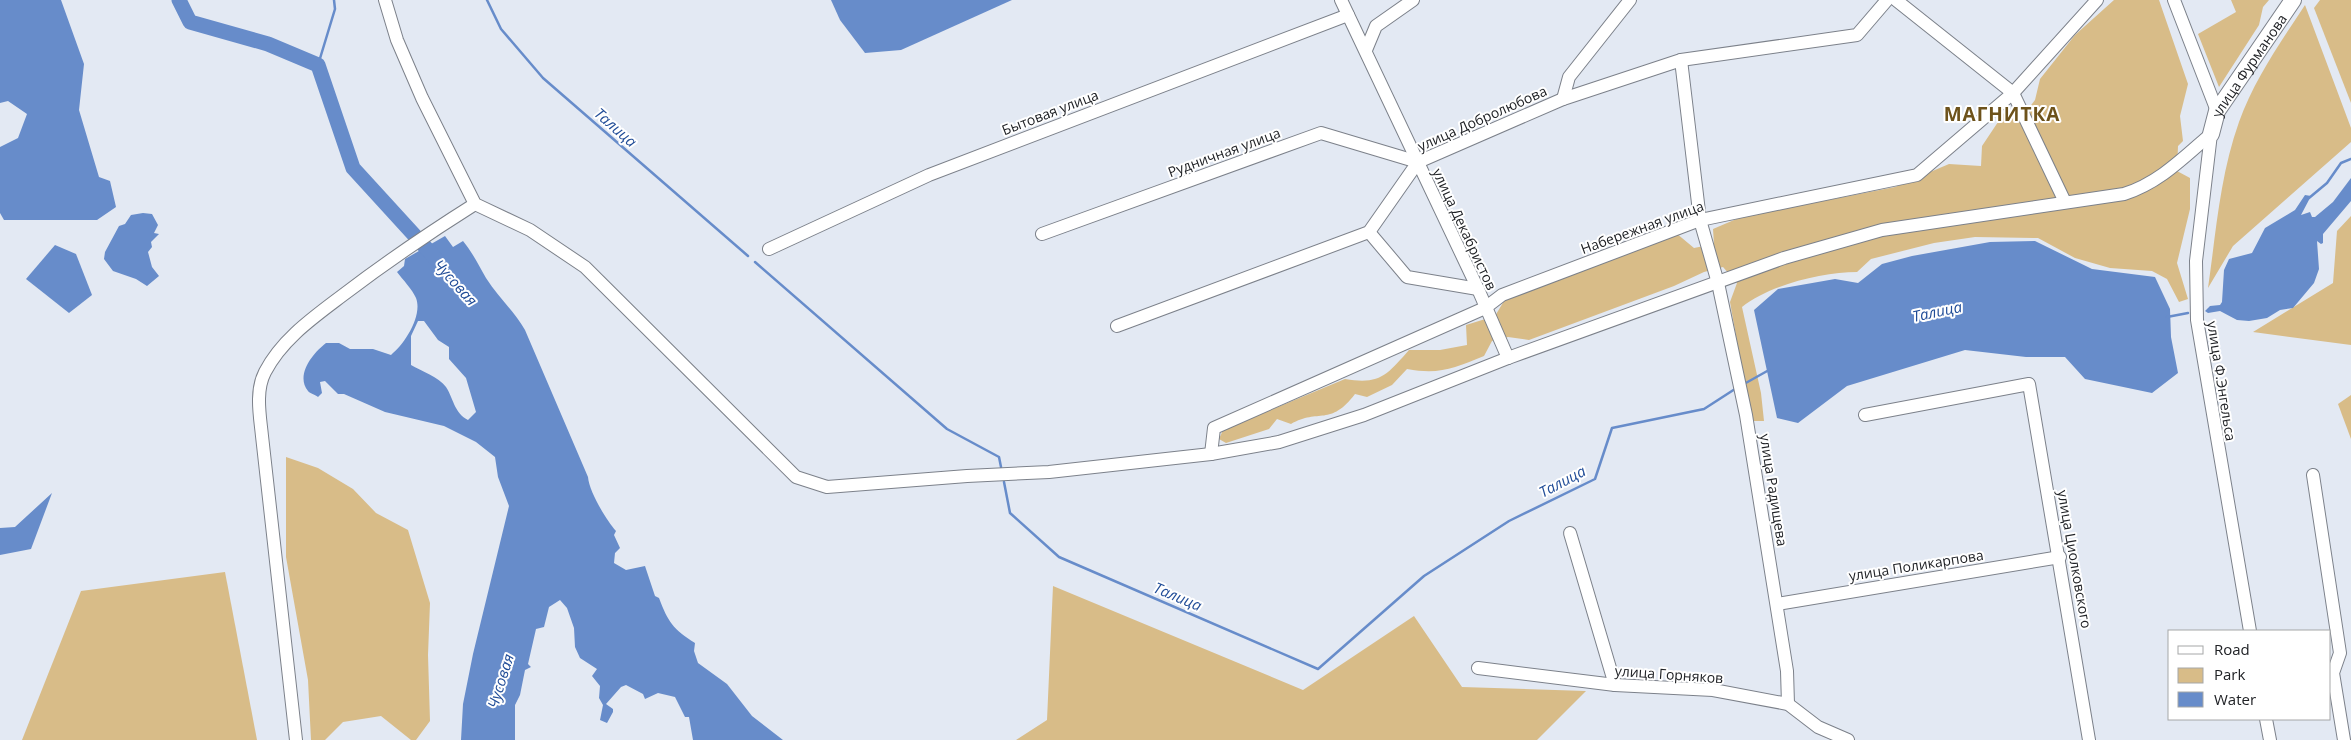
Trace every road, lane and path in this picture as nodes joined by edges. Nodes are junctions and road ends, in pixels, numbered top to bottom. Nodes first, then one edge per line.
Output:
1 (384, 0) edge
2 (1341, 0) edge
3 (1413, 0) edge
4 (1630, 0) edge
5 (1887, 0) edge
6 (1896, 0) edge
7 (2097, 0) edge
8 (2174, 0) edge
9 (2292, 0) edge
10 (1348, 15) junction
11 (1366, 50) junction
12 (1681, 60) junction
13 (2013, 93) junction
14 (1563, 99) junction
15 (2216, 111) junction
16 (2211, 134) junction
17 (1418, 162) junction
18 (2065, 202) junction
19 (474, 204) junction
20 (1700, 220) junction
21 (1369, 232) junction
22 (1042, 234) dead end
23 (769, 249) dead end
24 (1718, 283) junction
25 (1478, 288) junction
26 (1485, 308) junction
27 (1117, 326) dead end
28 (1508, 358) junction
29 (1865, 415) dead end
30 (1211, 454) junction
31 (2313, 475) dead end
32 (1570, 533) dead end
33 (2060, 556) junction
34 (1777, 604) junction
35 (2250, 630) edge
36 (1478, 668) dead end
37 (2332, 673) edge
38 (1615, 685) junction
39 (1788, 704) junction
40 (2266, 720) edge
41 (296, 740) edge
42 (1848, 740) edge
43 (2089, 740) edge
44 (2270, 740) edge
45 (2344, 740) edge

1 - 19 street
2 - 10 street, улица Декабристов
3 - 11 street
4 - 14 street
5 - 12 street, улица Добролюбова
6 - 13 street
7 - 13 street, Набережная улица
8 - 15 street
9 - 15 main road, улица Фурманова
10 - 11 street, улица Декабристов
10 - 23 street, Бытовая улица
11 - 17 street, улица Декабристов
12 - 14 street, улица Добролюбова
12 - 20 street, улица Радищева
13 - 18 street
13 - 20 street, Набережная улица
14 - 17 street, улица Добролюбова
15 - 16 main road, улица Фурманова
16 - 18 street
16 - 35 street, улица Ф.Энгельса
17 - 21 street, улица Добролюбова
17 - 22 street, Рудничная улица
17 - 25 street, улица Декабристов
18 - 24 street
19 - 30 street
19 - 41 street
20 - 24 street, улица Радищева
20 - 26 street, Набережная улица
21 - 25 street
21 - 27 street
24 - 28 street
24 - 34 street, улица Радищева
25 - 26 street, улица Декабристов
26 - 28 street, улица Декабристов
26 - 30 street, Набережная улица
28 - 30 street
29 - 33 street, улица Циолковского
31 - 37 street
32 - 38 street
33 - 34 street, улица Поликарпова
33 - 43 street, улица Циолковского
34 - 39 street, улица Радищева
36 - 38 street, улица Горняков
37 - 45 street
38 - 39 street, улица Горняков
39 - 42 street, улица Горняков
40 - 44 street

